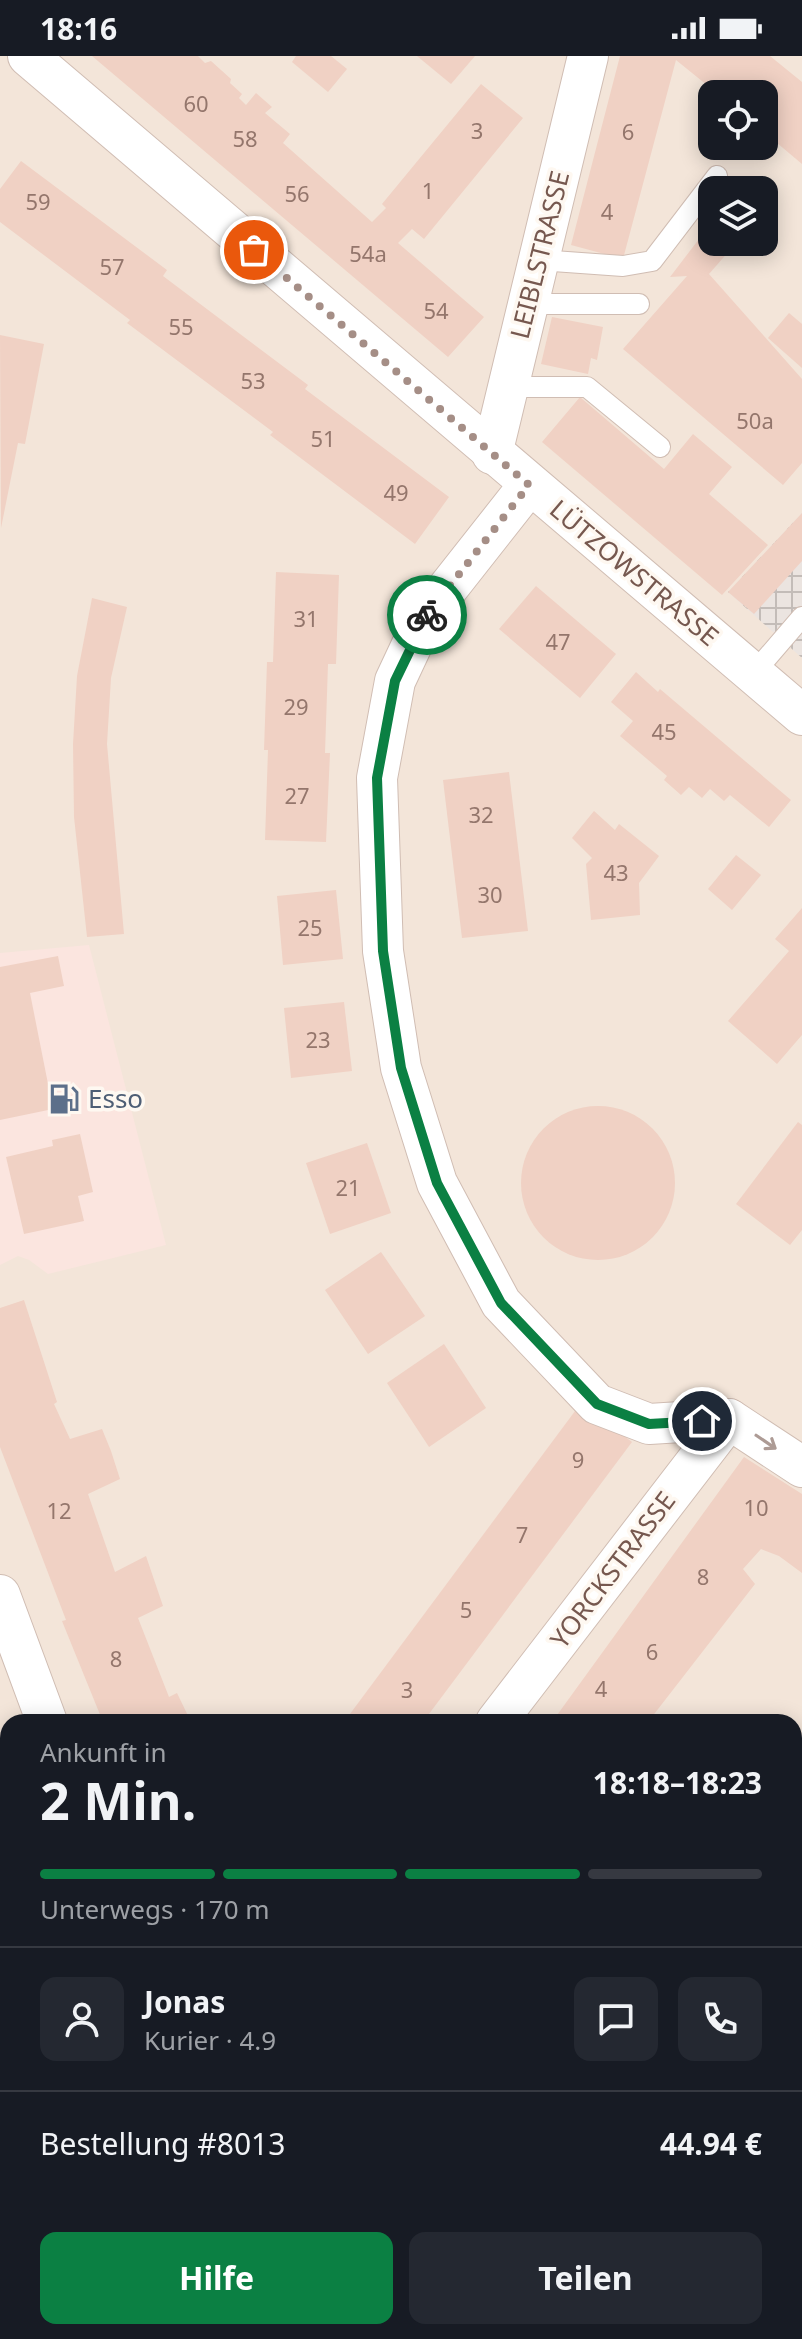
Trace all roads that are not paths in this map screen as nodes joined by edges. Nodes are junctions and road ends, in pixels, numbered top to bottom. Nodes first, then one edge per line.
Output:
1 (28, 56) edge
2 (588, 56) edge
3 (698, 201) edge
4 (539, 260) junction
5 (528, 304) junction
6 (639, 304) dead end
7 (508, 387) junction
8 (660, 447) dead end
9 (492, 454) junction
10 (529, 485) junction
11 (802, 617) edge
12 (753, 674) junction
13 (802, 715) edge
14 (729, 1419) junction
15 (802, 1467) edge
16 (0, 1595) edge
17 (44, 1714) edge
18 (502, 1714) edge

1 - 9 street, LÜTZOWSTRASSE
2 - 4 street, LEIBLSTRASSE
3 - 4 lane
4 - 5 street, LEIBLSTRASSE
5 - 6 lane
5 - 7 street, LEIBLSTRASSE
7 - 8 lane
7 - 9 street, LEIBLSTRASSE
9 - 10 street, LÜTZOWSTRASSE
10 - 12 street, LÜTZOWSTRASSE
10 - 14 street
11 - 12 lane
12 - 13 street, LÜTZOWSTRASSE
14 -> 15 street
14 - 18 street, YORCKSTRASSE
16 - 17 street

